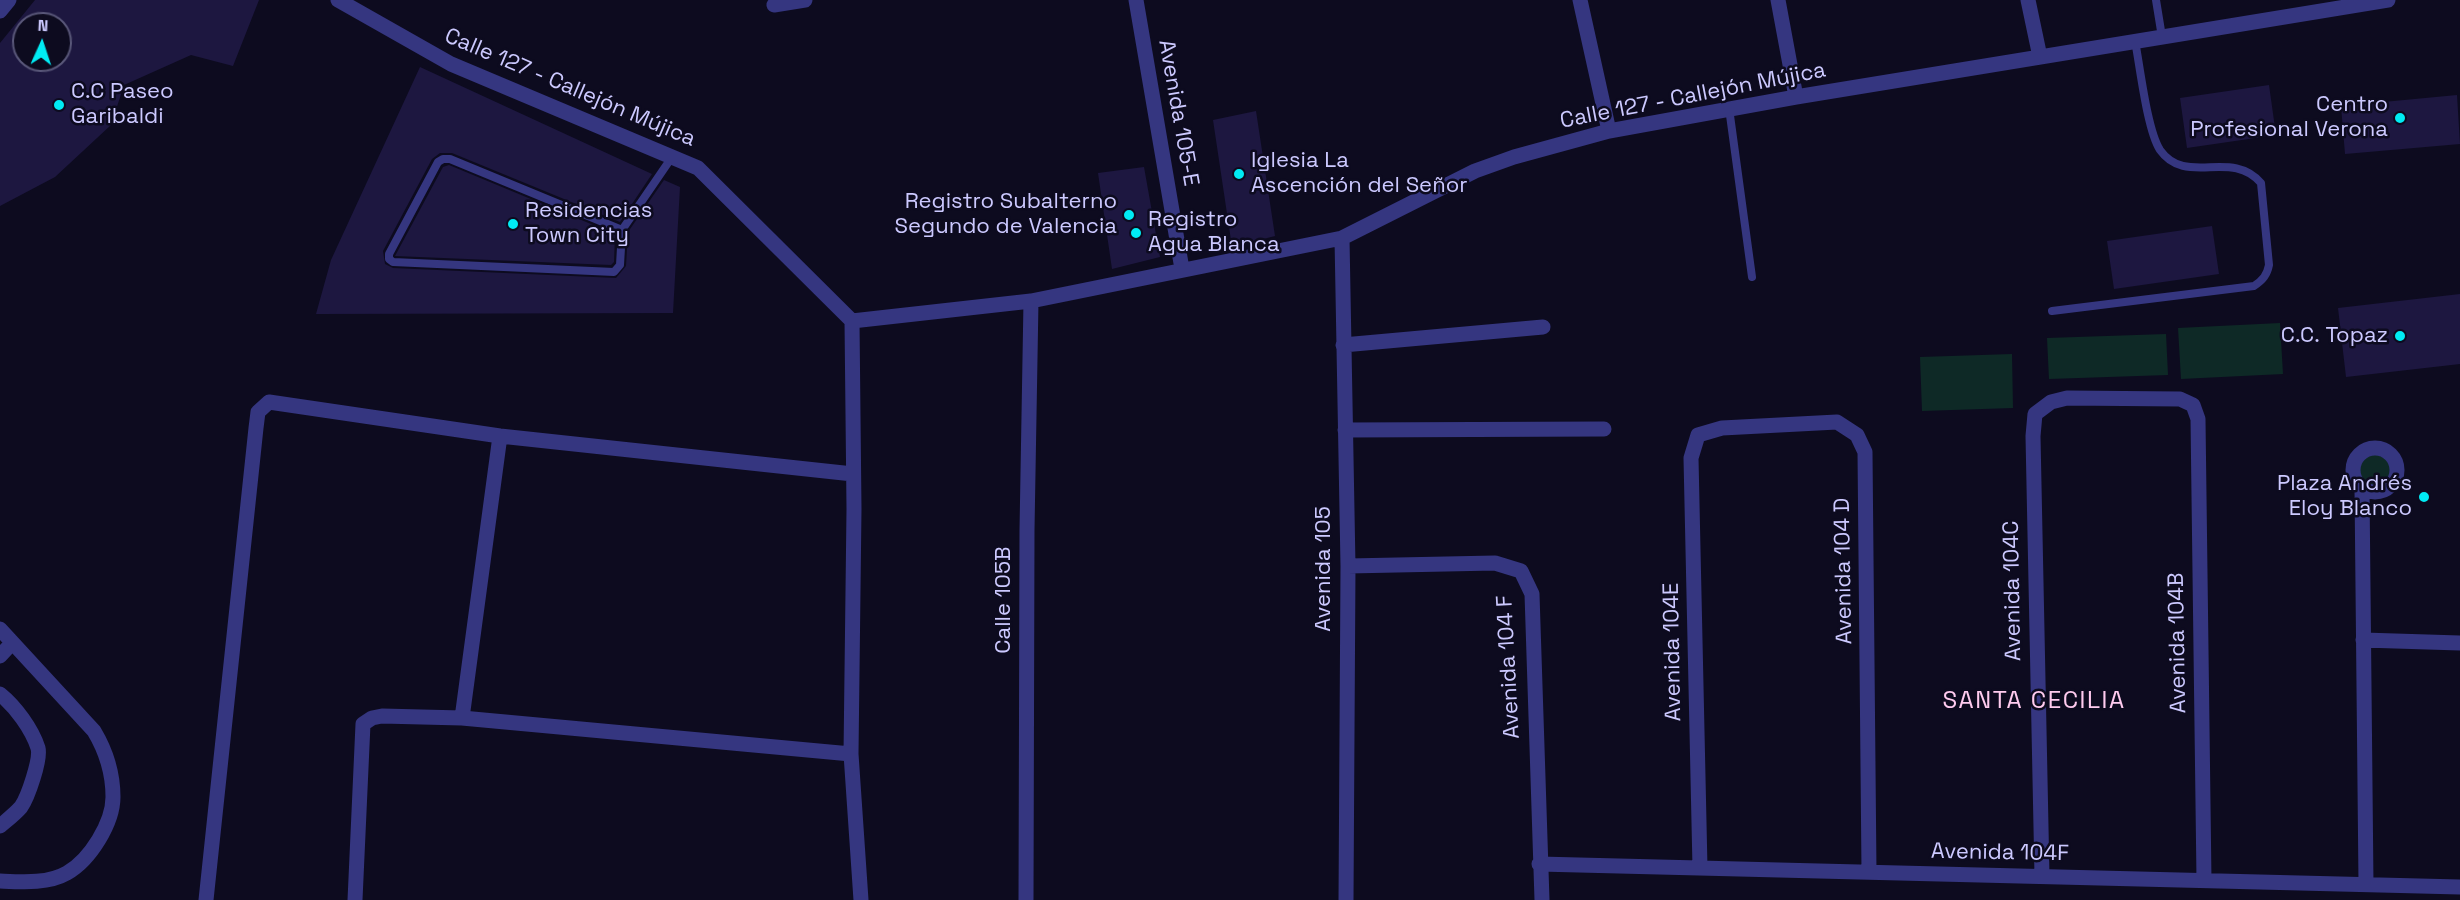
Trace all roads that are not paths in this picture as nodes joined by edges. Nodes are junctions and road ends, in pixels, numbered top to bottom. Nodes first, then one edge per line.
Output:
1 (9, 0) edge
2 (338, 0) edge
3 (805, 0) edge
4 (1136, 0) edge
5 (1580, 0) edge
6 (1778, 0) edge
7 (2028, 0) edge
8 (2156, 0) edge
9 (2388, 0) edge
10 (774, 5) dead end
11 (0, 11) edge
12 (2162, 37) junction
13 (2134, 41) junction
14 (2040, 57) junction
15 (1796, 97) junction
16 (1730, 108) junction
17 (1609, 131) junction
18 (672, 157) junction
19 (622, 230) junction
20 (1342, 238) junction
21 (1182, 269) junction
22 (1752, 277) dead end
23 (1031, 301) junction
24 (2052, 311) dead end
25 (852, 321) junction
26 (1543, 327) dead end
27 (1343, 345) junction
28 (2035, 414) joint
29 (1604, 429) dead end
30 (1345, 430) junction
31 (1698, 435) joint
32 (500, 436) junction
33 (853, 474) junction
34 (2362, 489) dead end
35 (1348, 566) junction
36 (0, 629) edge
37 (2363, 640) junction
38 (12, 643) junction
39 (2460, 643) edge
40 (0, 656) edge
41 (0, 694) edge
42 (462, 718) junction
43 (851, 754) junction
44 (0, 826) edge
45 (1539, 864) junction
46 (1700, 868) junction
47 (1869, 872) junction
48 (2042, 876) junction
49 (2204, 880) junction
50 (0, 881) edge
51 (2366, 884) junction
52 (2460, 887) edge
53 (206, 900) edge
54 (355, 900) edge
55 (861, 900) edge
56 (1026, 900) edge
57 (1346, 900) edge
58 (1542, 900) edge

1 - 11 street
2 - 18 street, Calle 127 - Callejón Mújica
3 - 10 street
4 - 21 street, Avenida 105-E
5 - 17 street
6 - 15 street
7 - 14 street
8 - 12 lane
9 - 12 street, Calle 127 - Callejón Mújica
12 - 13 street, Calle 127 - Callejón Mújica
13 - 14 street, Calle 127 - Callejón Mújica
13 - 24 lane
14 - 15 street, Calle 127 - Callejón Mújica
15 - 16 street, Calle 127 - Callejón Mújica
16 - 17 street, Calle 127 - Callejón Mújica
16 - 22 lane
17 - 20 street, Calle 127 - Callejón Mújica
18 - 19 lane
18 - 25 street, Calle 127 - Callejón Mújica
19 - 19 lane
20 - 21 street, Calle 127 - Callejón Mújica
20 - 27 street, Avenida 105
21 - 23 street, Calle 127 - Callejón Mújica
23 - 25 street, Calle 127 - Callejón Mújica
23 - 56 street, Calle 105B
25 - 33 street
26 - 27 street
27 - 30 street, Avenida 105
28 - 48 street, Avenida 104C
28 - 49 street, Avenida 104B
29 - 30 street
30 - 35 street, Avenida 105
31 - 46 street, Avenida 104E
31 - 47 street, Avenida 104 D
32 - 33 street
32 - 42 street
32 - 53 street
33 - 43 street
34 - 37 street
35 - 45 street, Avenida 104 F
35 - 57 street, Avenida 105
36 - 38 street
37 - 39 street
37 - 51 street
38 - 40 street
38 - 50 street
41 - 44 street
42 - 43 street
42 - 54 street
43 - 55 street
45 - 46 street, Avenida 104F
45 - 58 street, Avenida 104 F
46 - 47 street, Avenida 104F
47 - 48 street, Avenida 104F
48 - 49 street, Avenida 104F
49 - 51 street, Avenida 104F
51 - 52 street, Avenida 104F

